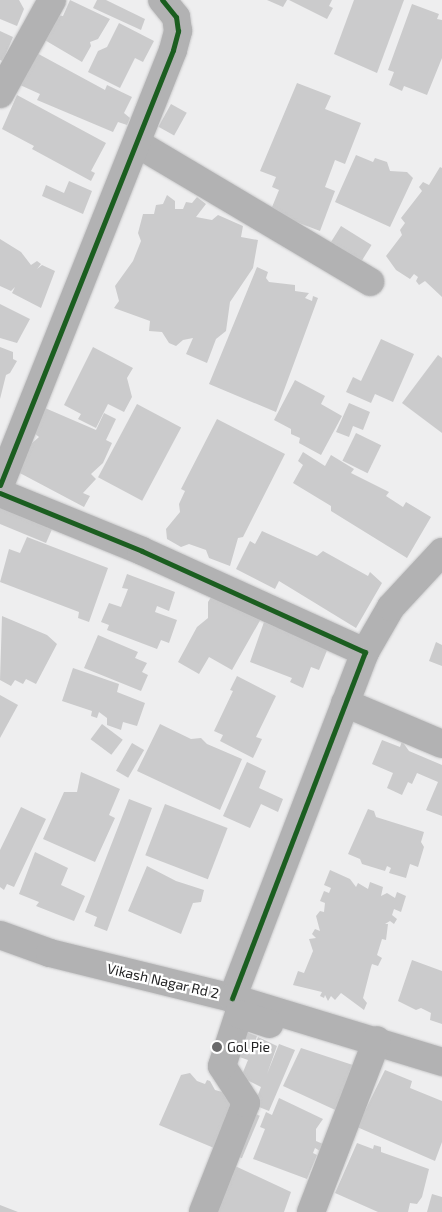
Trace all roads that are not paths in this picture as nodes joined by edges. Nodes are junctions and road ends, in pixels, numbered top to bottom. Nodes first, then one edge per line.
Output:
1 (52, 0) edge
2 (162, 0) edge
3 (0, 94) edge
4 (138, 144) junction
5 (370, 282) dead end
6 (0, 485) edge
7 (0, 493) edge
8 (442, 552) edge
9 (365, 652) junction
10 (345, 703) junction
11 (442, 744) edge
12 (0, 935) edge
13 (232, 998) junction
14 (275, 1010) junction
15 (377, 1040) junction
16 (442, 1062) edge
17 (203, 1212) edge
18 (311, 1212) edge

1 - 3 street
2 - 4 street
4 - 5 street
4 - 6 street
7 - 9 street
8 - 9 street
9 - 10 street
10 - 11 street
10 - 13 street
12 - 13 street, Vikash Nagar Rd 2
13 - 14 street, Vikash Nagar Rd 2
14 - 15 street, Vikash Nagar Rd 2
14 - 17 street
15 - 16 street, Vikash Nagar Rd 2
15 - 18 street

